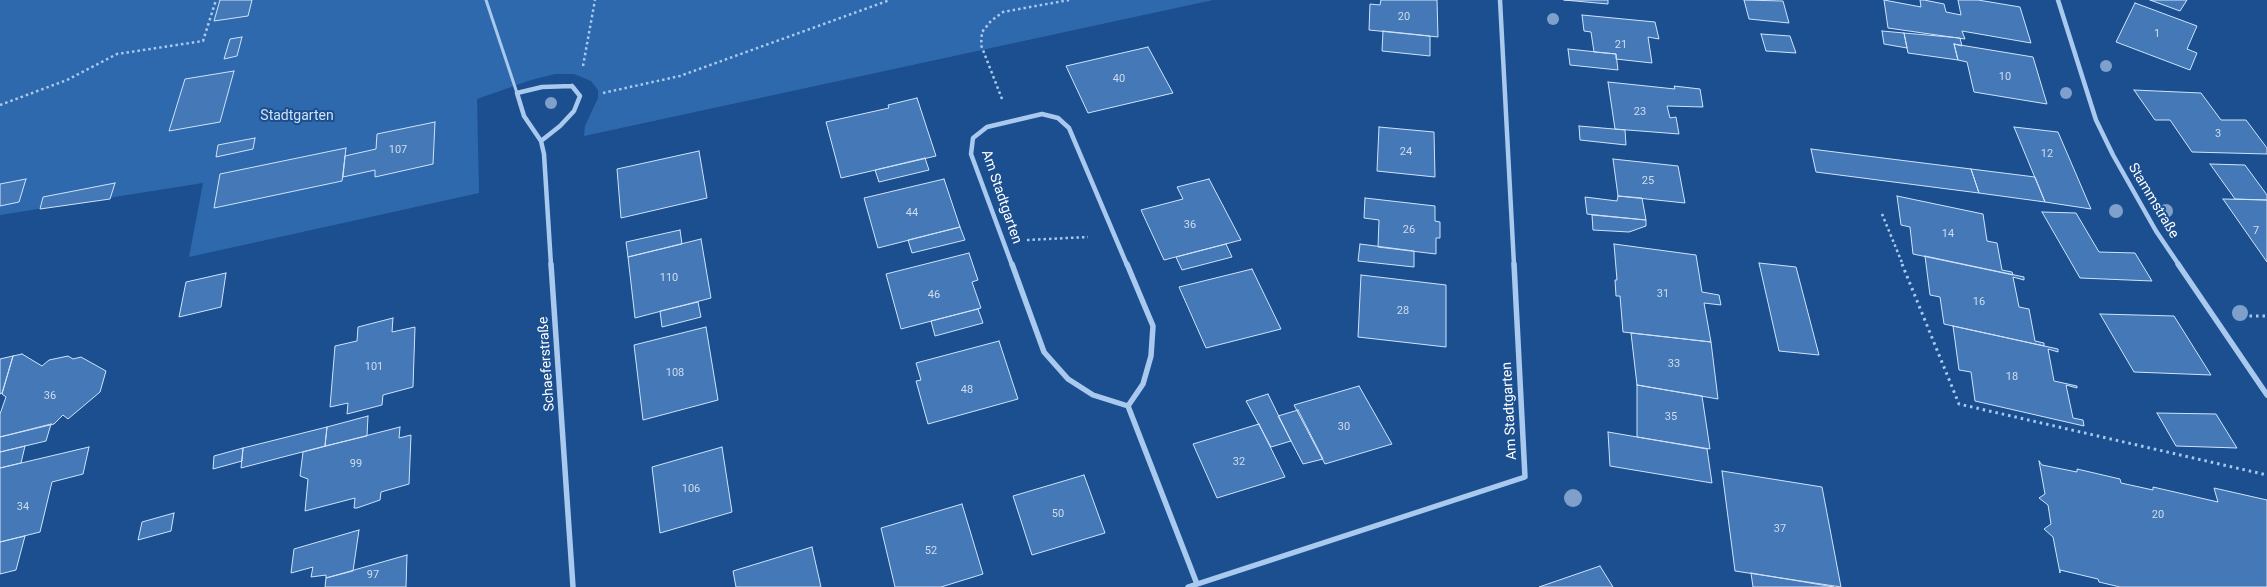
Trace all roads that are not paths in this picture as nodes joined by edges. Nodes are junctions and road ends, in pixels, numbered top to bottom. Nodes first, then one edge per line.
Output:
1 (486, 0) edge
2 (1500, 0) edge
3 (2058, 0) edge
4 (517, 93) junction
5 (541, 141) junction
6 (2267, 395) edge
7 (1128, 406) junction
8 (1197, 584) junction
9 (573, 587) edge
10 (1188, 587) edge

1 - 4 lane
2 - 8 street, Am Stadtgarten
3 - 6 street, Stammstraße
4 - 5 street, Schaeferstraße
4 - 5 street
5 - 9 street, Schaeferstraße
7 - 7 street, Am Stadtgarten
7 - 8 street
8 - 10 street, Am Stadtgarten

